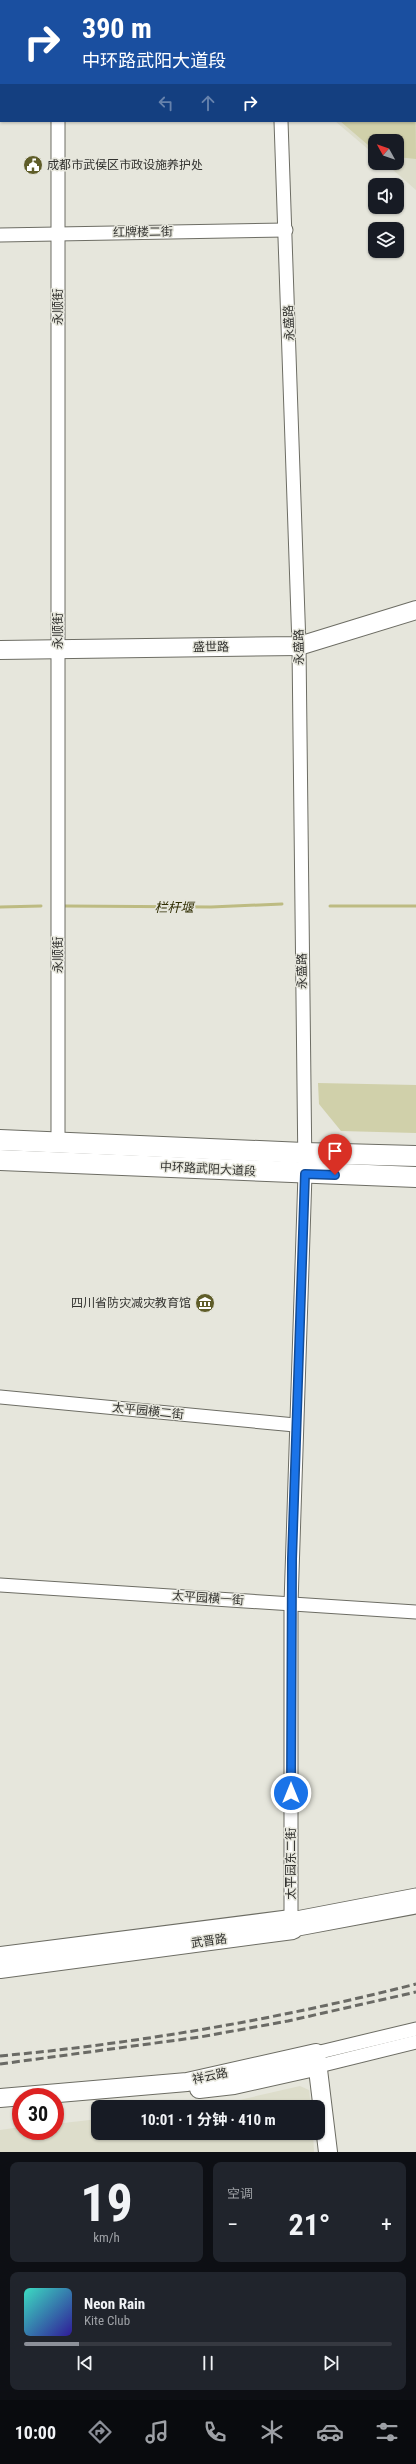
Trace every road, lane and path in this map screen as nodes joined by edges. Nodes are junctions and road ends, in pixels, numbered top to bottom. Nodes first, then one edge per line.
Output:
1 (58, 122) edge
2 (281, 122) edge
3 (286, 230) junction
4 (58, 234) junction
5 (0, 235) edge
6 (416, 610) edge
7 (299, 646) junction
8 (58, 649) junction
9 (0, 650) edge
10 (0, 1140) edge
11 (58, 1141) junction
12 (304, 1153) junction
13 (416, 1156) edge
14 (0, 1160) edge
15 (305, 1174) junction
16 (416, 1177) edge
17 (0, 1397) edge
18 (295, 1425) junction
19 (0, 1585) edge
20 (291, 1604) junction
21 (416, 1612) edge
22 (416, 1895) edge
23 (416, 1907) edge
24 (292, 1924) junction
25 (0, 1956) edge
26 (0, 1969) edge
27 (416, 2029) edge
28 (416, 2042) edge
29 (317, 2059) junction
30 (0, 2098) edge
31 (64, 2104) edge
32 (12, 2109) edge
33 (0, 2110) edge
34 (328, 2152) edge

1 - 4 street, 永顺街
2 - 3 street, 永盛路
3 - 4 street, 红牌楼二街
3 - 7 street, 永盛路
4 - 5 street, 红牌楼二街
4 - 8 street, 永顺街
6 - 7 street, 盛世路
7 - 8 street, 盛世路
7 - 12 street, 永盛路
8 - 9 street, 盛世路
8 - 11 street, 永顺街
10 - 11 main road, 中环路武阳大道段
11 - 12 main road, 中环路武阳大道段
12 - 13 main road, 中环路武阳大道段
12 - 15 street, 永盛路
14 - 15 main road, 中环路武阳大道段
15 - 16 main road, 中环路武阳大道段
15 - 18 street, 太平园东二街
17 - 18 street, 太平园横二街
18 - 20 street, 太平园东二街
19 - 20 street, 太平园横一街
20 - 21 street, 太平园横一街
20 - 24 street, 太平园东二街
22 - 24 street, 武晋路
23 - 24 street, 武晋路
24 - 25 street, 武晋路
24 - 26 street, 武晋路
27 - 29 street, 祥云路
28 - 29 street, 祥云路
29 - 30 street, 祥云路
29 - 31 street, 祥云路
29 - 34 street
32 - 33 street

